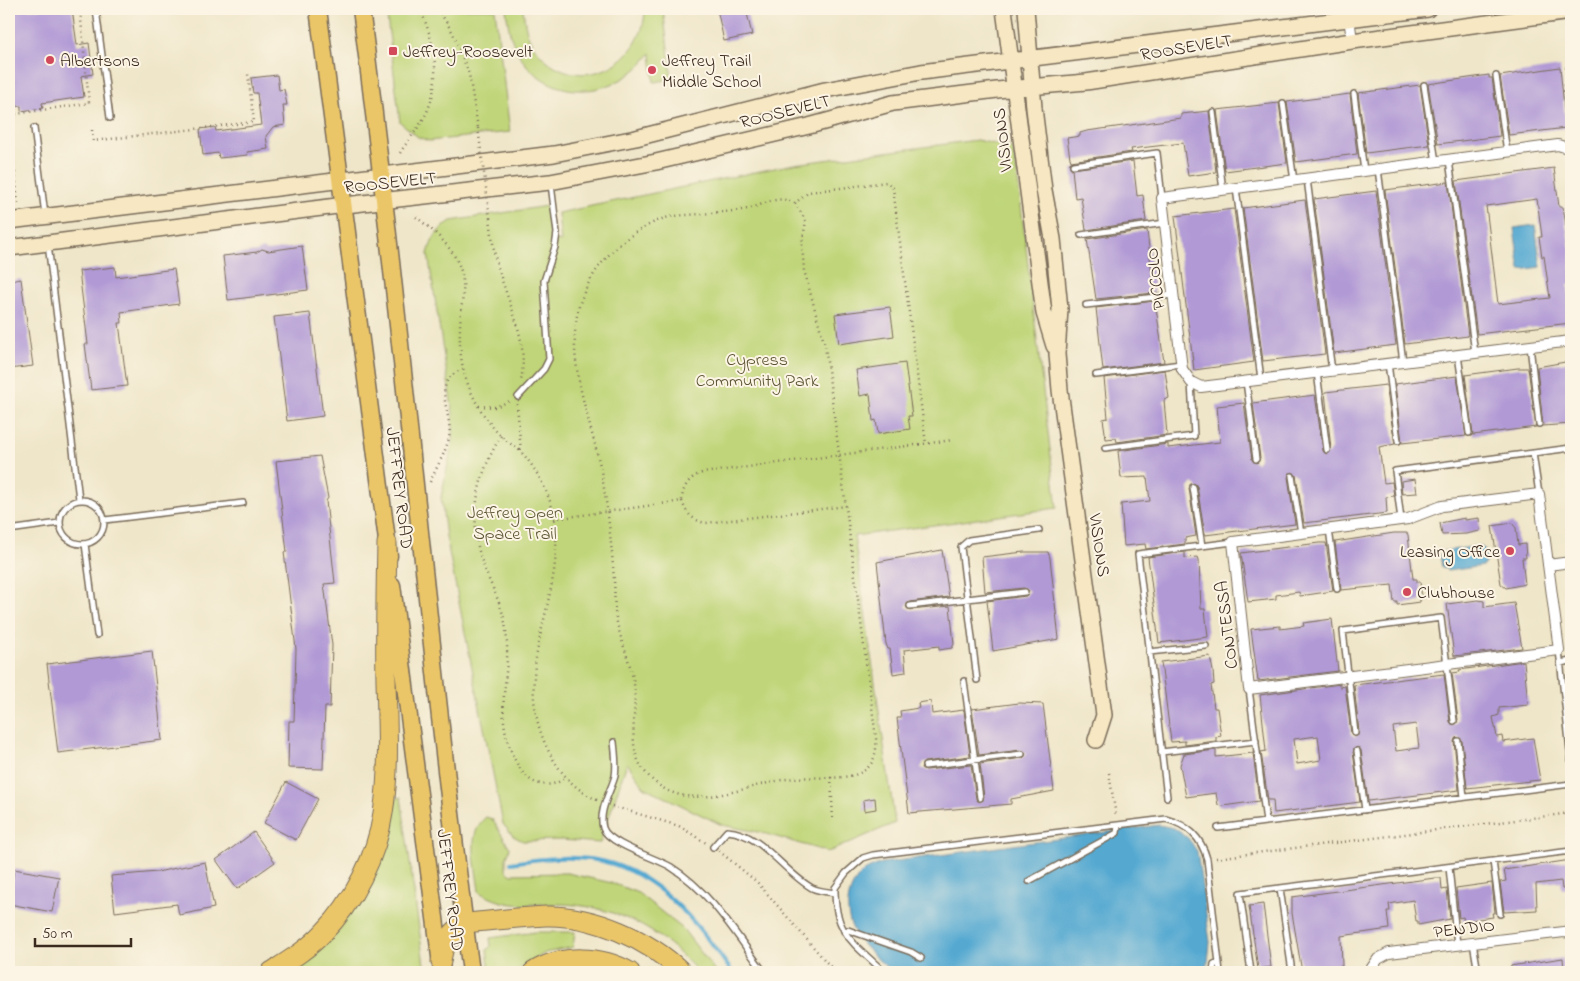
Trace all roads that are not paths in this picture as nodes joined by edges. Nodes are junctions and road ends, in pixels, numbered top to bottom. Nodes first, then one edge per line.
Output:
1 (96, 9) edge
2 (318, 9) edge
3 (361, 9) edge
4 (1004, 9) edge
5 (1026, 9) edge
6 (1428, 9) edge
7 (1571, 12) edge
8 (1348, 13) edge
9 (1352, 41) junction
10 (1031, 57) junction
11 (1011, 60) junction
12 (1569, 69) dead end
13 (1496, 76) dead end
14 (1424, 86) dead end
15 (1033, 87) junction
16 (1014, 88) junction
17 (1571, 89) edge
18 (1354, 94) dead end
19 (1283, 104) dead end
20 (1213, 112) dead end
21 (110, 118) dead end
22 (34, 128) dead end
23 (1571, 149) edge
24 (1507, 152) junction
25 (1449, 160) junction
26 (1436, 162) junction
27 (1073, 165) dead end
28 (1378, 169) junction
29 (1364, 171) junction
30 (382, 174) junction
31 (342, 179) junction
32 (1307, 179) junction
33 (1294, 181) junction
34 (550, 182) junction
35 (1236, 188) junction
36 (1223, 190) junction
37 (1162, 198) junction
38 (386, 201) junction
39 (345, 205) junction
40 (45, 216) junction
41 (9, 221) edge
42 (1165, 223) junction
43 (1081, 235) dead end
44 (48, 243) junction
45 (9, 248) edge
46 (1173, 295) junction
47 (1086, 305) dead end
48 (1571, 341) edge
49 (1530, 346) junction
50 (1474, 353) junction
51 (1057, 354) junction
52 (1458, 355) junction
53 (1403, 362) junction
54 (1182, 364) junction
55 (1388, 364) junction
56 (1332, 371) junction
57 (1317, 372) junction
58 (1096, 376) dead end
59 (1262, 379) junction
60 (1246, 381) junction
61 (1191, 382) junction
62 (518, 397) road end
63 (1539, 424) dead end
64 (1469, 433) dead end
65 (1398, 441) dead end
66 (1105, 448) dead end
67 (1571, 448) edge
68 (1328, 450) dead end
69 (1533, 453) junction
70 (1256, 459) dead end
71 (1292, 476) dead end
72 (1193, 487) dead end
73 (1539, 494) junction
74 (79, 499) junction
75 (243, 502) dead end
76 (105, 520) junction
77 (1401, 520) junction
78 (60, 523) junction
79 (1329, 529) junction
80 (9, 530) edge
81 (1039, 530) dead end
82 (1301, 533) junction
83 (1233, 542) junction
84 (387, 543) junction
85 (86, 544) junction
86 (1202, 546) junction
87 (1571, 562) edge
88 (1548, 565) junction
89 (1337, 589) dead end
90 (1025, 592) dead end
91 (966, 599) junction
92 (910, 606) dead end
93 (97, 635) dead end
94 (1206, 646) dead end
95 (1558, 650) junction
96 (1149, 652) junction
97 (1571, 661) edge
98 (1560, 662) junction
99 (1447, 664) junction
100 (1349, 676) junction
101 (977, 680) dead end
102 (964, 681) dead end
103 (1249, 689) junction
104 (1571, 700) edge
105 (1564, 701) junction
106 (1454, 720) dead end
107 (1355, 733) dead end
108 (1096, 740) dead end
109 (1256, 741) junction
110 (1458, 741) dead end
111 (614, 742) dead end
112 (1357, 751) dead end
113 (1161, 752) junction
114 (1022, 754) dead end
115 (975, 760) junction
116 (1571, 760) edge
117 (925, 766) dead end
118 (1571, 784) edge
119 (1167, 797) dead end
120 (1464, 797) junction
121 (980, 798) dead end
122 (1365, 810) junction
123 (1266, 822) junction
124 (1118, 826) junction
125 (1218, 828) dead end
126 (713, 847) road end
127 (1571, 851) edge
128 (1493, 862) junction
129 (1449, 867) junction
130 (1030, 881) dead end
131 (1280, 888) junction
132 (835, 893) junction
133 (1500, 914) dead end
134 (465, 924) junction
135 (844, 931) junction
136 (1571, 933) edge
137 (1473, 943) junction
138 (1457, 945) junction
139 (921, 958) dead end
140 (1219, 963) junction
141 (441, 967) edge
142 (271, 972) edge
143 (471, 972) edge
144 (533, 972) edge
145 (630, 972) edge
146 (682, 972) edge
147 (764, 972) edge
148 (884, 972) edge
149 (1213, 972) edge
150 (1220, 972) edge
151 (1251, 972) edge
152 (1292, 972) edge
153 (1369, 972) edge
154 (1478, 972) edge

1 - 21 lane
2 - 31 main road, JEFFREY ROAD
3 - 30 main road, JEFFREY ROAD
4 - 11 street, VISIONS
5 - 10 street, VISIONS
6 - 8 street, ROOSEVELT
7 - 9 street, ROOSEVELT
8 - 9 street
8 - 10 street, ROOSEVELT
9 - 15 street, ROOSEVELT
10 - 11 street, ROOSEVELT
10 - 15 street, VISIONS
11 - 16 street, VISIONS
11 - 30 street, ROOSEVELT
12 - 17 lane
13 - 24 lane
14 - 26 lane
15 - 16 street, ROOSEVELT
15 - 51 street, VISIONS
16 - 34 street, ROOSEVELT
16 - 51 street, VISIONS
18 - 29 lane
19 - 33 lane
20 - 36 lane
22 - 40 lane
23 - 24 street
24 - 25 street
25 - 26 street
25 - 50 lane
26 - 28 street
27 - 37 lane
28 - 29 street
28 - 53 lane
29 - 32 street
30 - 31 street, ROOSEVELT
30 - 38 main road, JEFFREY ROAD
31 - 39 main road, JEFFREY ROAD
31 - 40 street, ROOSEVELT
32 - 33 street
32 - 56 lane
33 - 35 street
34 - 38 street, ROOSEVELT
34 - 62 lane
35 - 36 street
35 - 59 lane
36 - 37 street
37 - 42 street, PICCOLO
38 - 39 street, ROOSEVELT
38 - 134 main road, JEFFREY ROAD
39 - 44 street, ROOSEVELT
39 - 84 main road, JEFFREY ROAD
40 - 41 street, ROOSEVELT
40 - 44 street
42 - 43 lane
42 - 46 street, PICCOLO
44 - 45 street, ROOSEVELT
44 - 74 lane
46 - 47 lane
46 - 54 street, PICCOLO
48 - 49 street
49 - 50 street
49 - 63 lane
50 - 52 street
51 - 108 street, VISIONS
52 - 53 street
52 - 64 lane
53 - 55 street
54 - 58 lane
54 - 61 street, PICCOLO
55 - 56 street
55 - 65 lane
56 - 57 street
57 - 59 street
57 - 68 lane
59 - 60 street
60 - 61 street
60 - 70 lane
61 - 66 lane
67 - 69 lane
69 - 73 lane
69 - 77 lane
71 - 82 lane
72 - 86 lane
73 - 77 street
73 - 88 street
74 - 76 lane
74 - 78 lane
75 - 76 lane
76 - 85 lane
77 - 79 street
78 - 80 lane
78 - 85 lane
79 - 82 street
79 - 89 lane
81 - 91 lane
82 - 83 street
83 - 86 lane
83 - 103 street, CONTESSA
84 - 141 main road, JEFFREY ROAD
84 - 142 highway
85 - 93 lane
86 - 96 lane
87 - 88 street
88 - 95 street
90 - 91 lane
91 - 92 lane
91 - 101 lane
94 - 96 lane
95 - 98 lane
95 - 99 street, CONTESSA
96 - 113 lane
97 - 98 lane
98 - 105 lane
99 - 100 street, CONTESSA
99 - 100 lane
99 - 106 lane
100 - 103 street, CONTESSA
100 - 107 lane
102 - 115 lane
103 - 109 lane
104 - 105 lane
105 - 116 lane
109 - 113 lane
109 - 123 lane
110 - 120 lane
111 - 147 lane
112 - 122 lane
113 - 119 lane
114 - 115 lane
115 - 117 lane
115 - 121 lane
118 - 120 lane
120 - 122 lane
122 - 123 lane
123 - 125 lane
124 - 130 lane
124 - 132 lane
124 - 140 lane
126 - 132 lane
127 - 128 lane
128 - 129 lane
128 - 133 lane
129 - 131 lane
129 - 138 lane
131 - 151 lane
131 - 152 lane
132 - 135 lane
134 - 141 highway
134 - 143 main road, JEFFREY ROAD
134 - 146 highway
135 - 139 lane
135 - 148 lane
136 - 137 street, PENDIO
137 - 138 street, PENDIO
137 - 154 lane
138 - 153 street, PENDIO
140 - 149 lane
140 - 150 lane
144 - 145 highway

